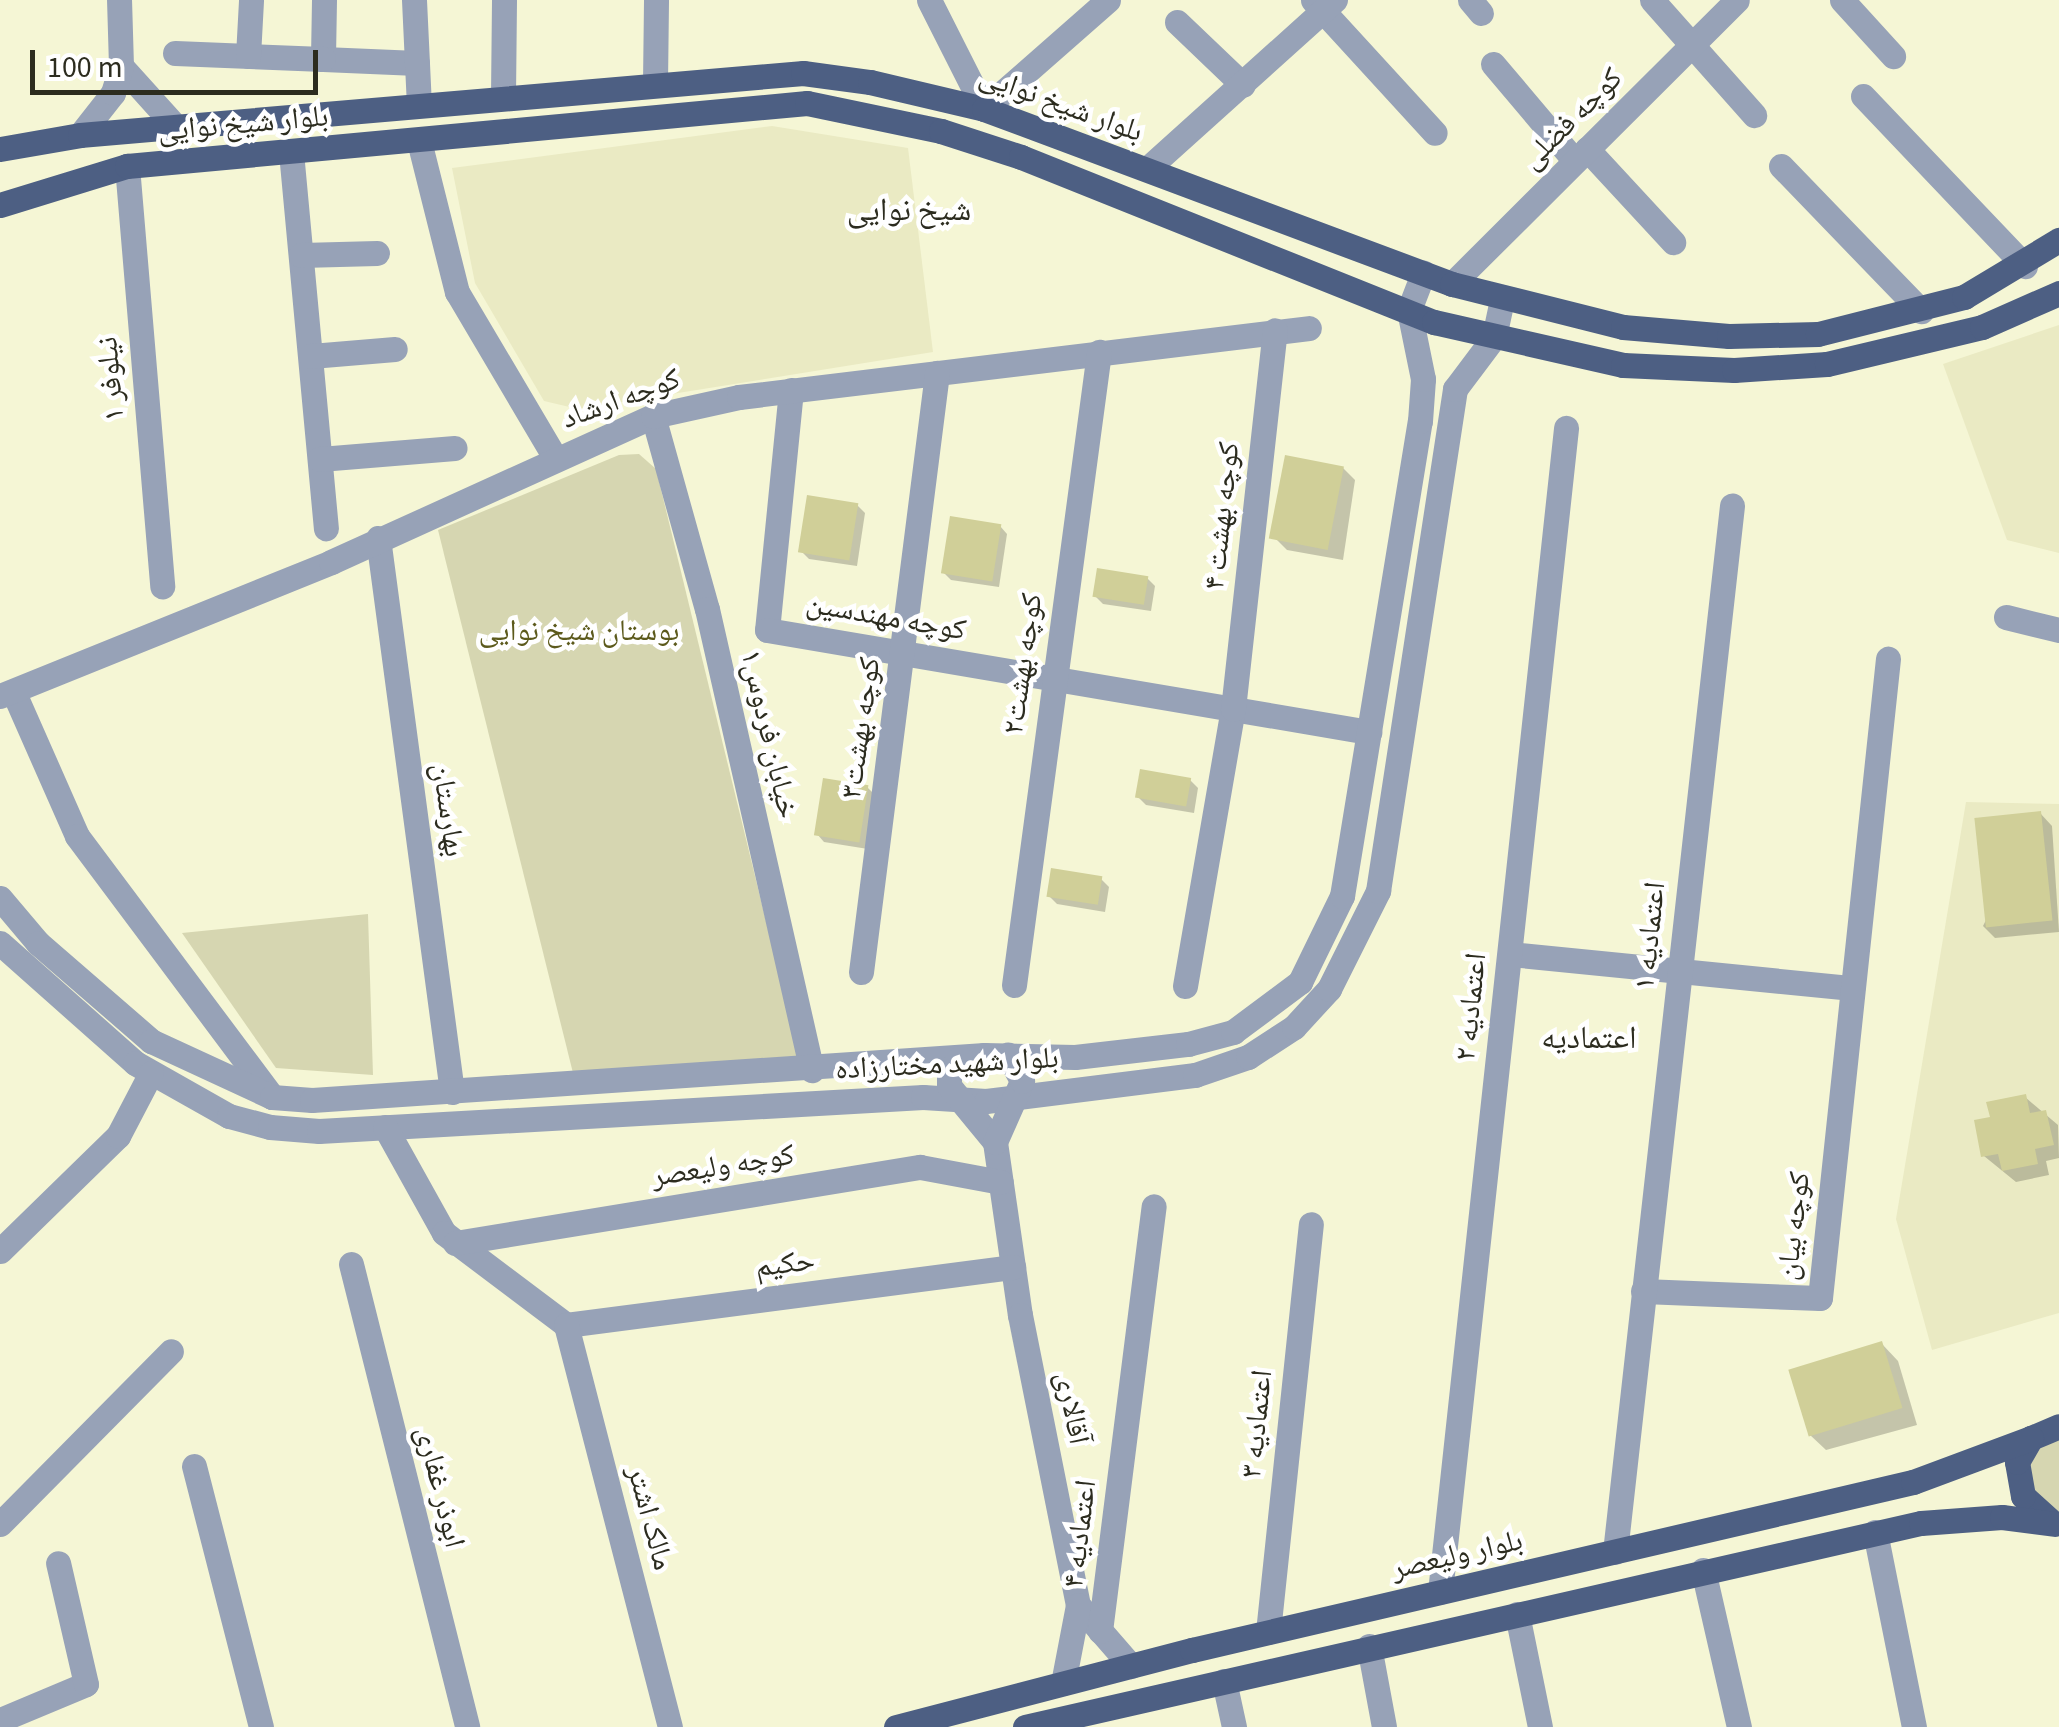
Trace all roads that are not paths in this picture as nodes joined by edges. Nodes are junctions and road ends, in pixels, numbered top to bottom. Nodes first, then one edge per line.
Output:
1 (119, 0) edge
2 (250, 0) edge
3 (324, 0) edge
4 (414, 0) edge
5 (504, 0) edge
6 (656, 0) edge
7 (929, 0) edge
8 (1108, 0) edge
9 (1652, 0) edge
10 (1737, 0) edge
11 (1842, 0) edge
12 (1324, 4) edge
13 (1177, 22) dead end
14 (1694, 43) junction
15 (174, 54) dead end
16 (248, 56) junction
17 (1893, 56) dead end
18 (324, 59) junction
19 (417, 62) junction
20 (1494, 64) dead end
21 (121, 66) junction
22 (655, 83) junction
23 (1243, 85) junction
24 (503, 96) junction
25 (1863, 96) dead end
26 (419, 105) junction
27 (984, 110) junction
28 (1754, 115) dead end
29 (175, 126) junction
30 (1435, 133) dead end
31 (80, 135) junction
32 (419, 141) junction
33 (0, 149) edge
34 (291, 152) junction
35 (1581, 155) junction
36 (127, 166) junction
37 (1781, 166) dead end
38 (1147, 169) junction
39 (0, 205) edge
40 (2059, 240) edge
41 (1673, 242) dead end
42 (377, 252) dead end
43 (301, 255) junction
44 (2024, 266) junction
45 (1423, 273) junction
46 (1452, 284) junction
47 (2059, 293) edge
48 (1502, 299) junction
49 (1409, 310) junction
50 (1922, 311) junction
51 (1309, 328) dead end
52 (1275, 330) junction
53 (1494, 337) junction
54 (395, 349) dead end
55 (1098, 352) junction
56 (311, 356) junction
57 (937, 373) junction
58 (791, 390) junction
59 (653, 416) junction
60 (1566, 428) dead end
61 (455, 448) dead end
62 (555, 458) junction
63 (320, 459) junction
64 (1732, 506) dead end
65 (326, 528) dead end
66 (378, 538) junction
67 (162, 587) dead end
68 (2006, 617) dead end
69 (2059, 630) edge
70 (904, 653) junction
71 (1888, 658) dead end
72 (1053, 678) junction
73 (7, 695) edge
74 (1232, 709) junction
75 (1369, 732) junction
76 (0, 898) edge
77 (2, 950) edge
78 (1510, 954) junction
79 (1679, 970) junction
80 (861, 972) dead end
81 (1014, 984) dead end
82 (1185, 986) dead end
83 (1852, 988) junction
84 (1008, 1056) junction
85 (960, 1058) junction
86 (812, 1070) junction
87 (151, 1073) junction
88 (452, 1092) junction
89 (272, 1097) junction
90 (956, 1098) junction
91 (1014, 1098) junction
92 (385, 1127) junction
93 (995, 1142) junction
94 (1001, 1182) junction
95 (1154, 1206) dead end
96 (1311, 1224) dead end
97 (455, 1243) junction
98 (0, 1251) edge
99 (351, 1264) dead end
100 (1013, 1267) junction
101 (1643, 1290) junction
102 (566, 1325) junction
103 (171, 1351) dead end
104 (2059, 1426) edge
105 (2031, 1438) junction
106 (1986, 1458) junction
107 (194, 1466) dead end
108 (2002, 1517) junction
109 (0, 1524) edge
110 (2057, 1524) edge
111 (1875, 1532) junction
112 (1615, 1552) junction
113 (58, 1563) dead end
114 (1703, 1570) junction
115 (1440, 1592) junction
116 (1078, 1606) junction
117 (1516, 1614) junction
118 (1100, 1631) junction
119 (1268, 1632) junction
120 (1369, 1646) junction
121 (1131, 1666) junction
122 (1224, 1681) junction
123 (1063, 1683) junction
124 (1117, 1716) edge
125 (0, 1720) edge
126 (262, 1727) edge
127 (467, 1727) edge
128 (670, 1727) edge
129 (896, 1727) edge
130 (1025, 1727) edge
131 (1234, 1727) edge
132 (1384, 1727) edge
133 (1540, 1727) edge
134 (1739, 1727) edge
135 (1914, 1727) edge

1 - 21 street
2 - 16 street
3 - 18 street
4 - 19 street
5 - 24 street
6 - 22 street
7 - 27 street
8 - 27 street
9 - 14 street
10 - 14 street, کوچه فضلی
11 - 17 street
12 - 23 street
12 - 30 street
13 - 23 street
14 - 28 street
14 - 35 street, کوچه فضلی
15 - 16 street
16 - 18 street
18 - 19 street
19 - 26 street
20 - 35 street
21 - 29 street
21 - 31 street
22 - 24 main road, بلوار شیخ نوایی
22 - 27 main road, بلوار شیخ نوایی
23 - 38 street
24 - 26 main road, بلوار شیخ نوایی
25 - 44 street
26 - 29 main road, بلوار شیخ نوایی
27 - 38 main road, بلوار شیخ نوایی
29 - 31 main road, بلوار شیخ نوایی
31 - 33 main road, بلوار شیخ نوایی
32 - 34 main road, بلوار شیخ نوایی
32 - 49 main road, بلوار شیخ نوایی
32 - 62 street
34 - 36 main road, بلوار شیخ نوایی
34 - 43 street
35 - 41 street
35 - 46 street, کوچه فضلی
36 - 39 main road, بلوار شیخ نوایی
36 - 67 street, ۱ نیلوفر
37 - 50 street
38 - 45 main road, بلوار شیخ نوایی
40 - 44 main road, بلوار شیخ نوایی
42 - 43 street
43 - 56 street
44 - 50 main road, بلوار شیخ نوایی
45 - 46 main road, بلوار شیخ نوایی
45 - 49 street
46 - 48 main road, بلوار شیخ نوایی
47 - 53 main road, بلوار شیخ نوایی
48 - 50 main road, بلوار شیخ نوایی
48 - 53 street, بلوار شهید مختارزاده
49 - 53 main road, بلوار شیخ نوایی
49 - 75 street, بلوار شهید مختارزاده
51 - 52 street, کوچه ارشاد
52 - 55 street, کوچه ارشاد
52 - 74 street, کوچه بهشت ۴
53 - 91 street, بلوار شهید مختارزاده
54 - 56 street
55 - 57 street, کوچه ارشاد
55 - 72 street, کوچه بهشت۲
56 - 63 street
57 - 58 street, کوچه ارشاد
57 - 70 street, کوچه بهشت۳
58 - 59 street, کوچه ارشاد
58 - 70 street, کوچه مهندسین
59 - 62 street, کوچه ارشاد
59 - 86 street, خیابان فردوس۱
60 - 78 street, اعتمادیه ۲
61 - 63 street
62 - 66 street, کوچه ارشاد
63 - 65 street
64 - 79 street, اعتمادیه ۱
66 - 73 street, کوچه ارشاد
66 - 88 street, بهارستان
68 - 69 street
70 - 72 street, کوچه مهندسین
70 - 80 street, کوچه بهشت۳
71 - 83 street
72 - 74 street, کوچه مهندسین
72 - 81 street, کوچه بهشت۲
73 - 89 street
74 - 75 street, کوچه مهندسین
74 - 82 street, کوچه بهشت ۴
75 - 84 street, بلوار شهید مختارزاده
76 - 89 street, بلوار شهید مختارزاده
77 - 87 street, بلوار شهید مختارزاده
78 - 79 street
78 - 115 street, اعتمادیه ۲
79 - 83 street
79 - 101 street, اعتمادیه ۱
83 - 101 street, کوچه بیان
84 - 85 street, بلوار شهید مختارزاده
84 - 91 street
85 - 86 street, بلوار شهید مختارزاده
85 - 90 street
86 - 88 street, بلوار شهید مختارزاده
87 - 92 street, بلوار شهید مختارزاده
87 - 98 street
88 - 89 street, بلوار شهید مختارزاده
90 - 91 street, بلوار شهید مختارزاده
90 - 92 street, بلوار شهید مختارزاده
90 - 93 street
91 - 93 street
92 - 97 street
93 - 94 street, آقالاری
94 - 97 street, کوچه ولیعصر
94 - 100 street, آقالاری
95 - 118 street, اعتمادیه ۴
96 - 119 street, اعتمادیه ۳
97 - 102 street
99 - 127 street, ابوذر غفاری
100 - 102 street, حکیم
100 - 116 street, آقالاری
101 - 112 street, اعتمادیه ۱
102 - 128 street, مالک اشتر
103 - 109 street
104 - 105 main road, بلوار ولیعصر
105 - 106 main road, بلوار ولیعصر
105 - 110 main road
106 - 108 main road
106 - 112 main road, بلوار ولیعصر
107 - 126 street
108 - 110 main road
108 - 111 main road
111 - 114 main road
111 - 135 street
112 - 115 main road, بلوار ولیعصر
113 - 125 street
114 - 117 main road
114 - 134 street
115 - 119 main road, بلوار ولیعصر
116 - 118 street
116 - 123 street
117 - 120 main road
117 - 133 street
118 - 121 street
119 - 121 main road, بلوار ولیعصر
120 - 122 main road
120 - 132 street
121 - 123 main road, بلوار ولیعصر
122 - 124 main road
122 - 131 street
123 - 129 main road, بلوار ولیعصر
124 - 130 main road

